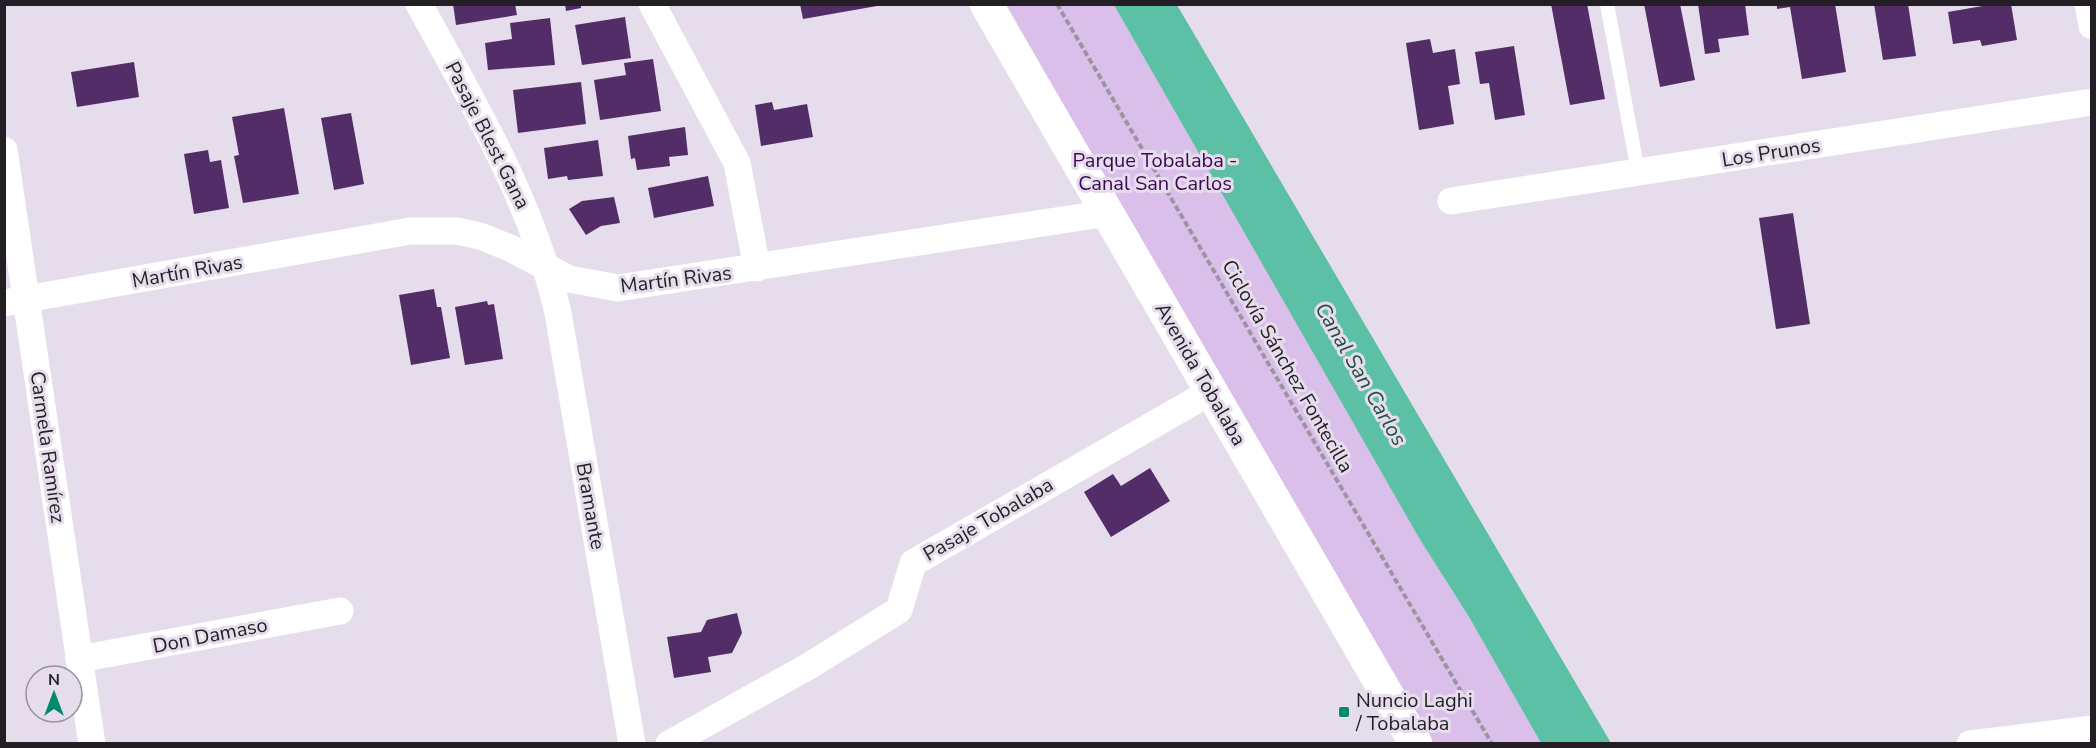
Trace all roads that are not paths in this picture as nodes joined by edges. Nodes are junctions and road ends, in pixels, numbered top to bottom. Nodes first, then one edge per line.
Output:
1 (419, 4) edge
2 (652, 4) edge
3 (986, 4) edge
4 (1607, 4) edge
5 (2088, 4) edge
6 (2091, 26) edge
7 (2091, 102) edge
8 (4, 150) edge
9 (1638, 172) junction
10 (1451, 201) dead end
11 (1108, 213) junction
12 (758, 268) junction
13 (548, 270) junction
14 (16, 301) edge
15 (1212, 391) junction
16 (340, 611) dead end
17 (79, 659) junction
18 (2091, 729) edge
19 (92, 744) edge
20 (632, 744) edge
21 (669, 744) edge
22 (1416, 744) edge
23 (1970, 744) edge

1 - 13 street, Pasaje Blest Gana
2 - 12 street
3 - 11 main road, Avenida Tobalaba
4 - 9 lane
5 - 6 street
7 - 9 street, Los Prunos
8 - 14 street, Carmela Ramírez
9 - 10 street, Los Prunos
11 - 12 street, Martín Rivas
11 - 15 main road, Avenida Tobalaba
12 - 13 street, Martín Rivas
13 - 14 street, Martín Rivas
13 - 20 street, Bramante
14 - 17 street, Carmela Ramírez
15 - 21 street, Pasaje Tobalaba
15 - 22 main road, Avenida Tobalaba
16 - 17 street, Don Damaso
17 - 19 street, Carmela Ramírez
18 - 23 street

